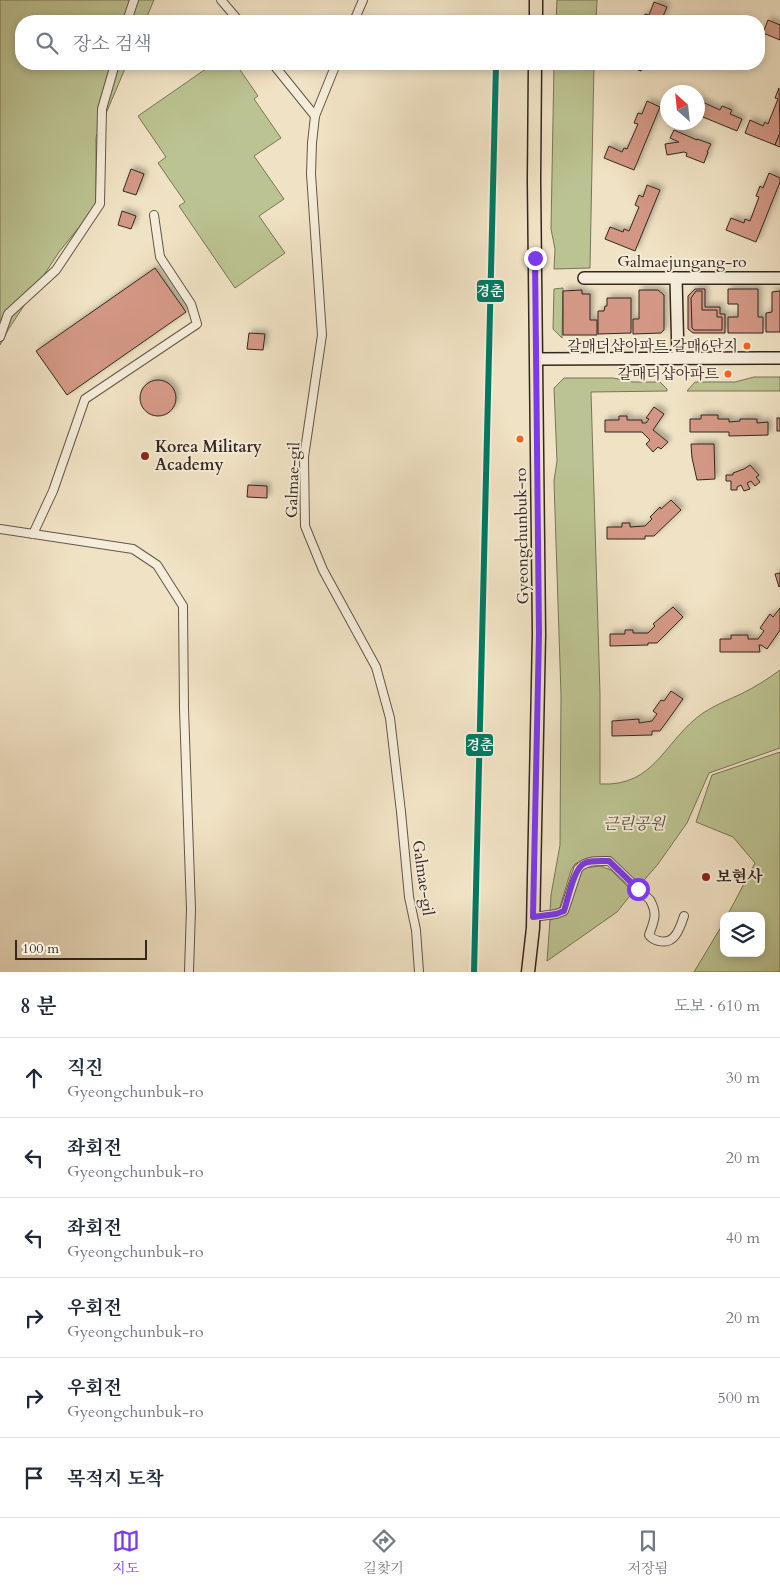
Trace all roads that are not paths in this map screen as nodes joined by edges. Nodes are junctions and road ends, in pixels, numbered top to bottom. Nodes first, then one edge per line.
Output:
1 (134, 0) edge
2 (222, 0) edge
3 (363, 0) edge
4 (536, 0) edge
5 (129, 15) edge
6 (233, 15) edge
7 (357, 15) edge
8 (536, 15) edge
9 (113, 70) edge
10 (278, 70) edge
11 (334, 70) edge
12 (535, 70) edge
13 (315, 116) junction
14 (154, 215) dead end
15 (584, 278) dead end
16 (676, 278) junction
17 (780, 278) edge
18 (0, 337) edge
19 (678, 358) junction
20 (780, 358) edge
21 (536, 359) junction
22 (0, 529) edge
23 (33, 534) junction
24 (684, 916) dead end
25 (533, 917) junction
26 (188, 972) edge
27 (420, 972) edge
28 (528, 972) edge

1 - 5 street
2 - 6 street
3 - 7 street
4 - 8 main road
9 - 18 street
10 - 13 street
11 - 13 street, Galmae-gil
12 - 21 main road, Gyeongchunbuk-ro
13 - 27 street, Galmae-gil
14 - 23 street
15 - 16 street, Galmaejungang-ro
16 - 17 street, Galmaejungang-ro
16 - 19 street
19 - 20 street
19 - 21 street
21 - 25 main road, Gyeongchunbuk-ro
22 - 23 street
23 - 26 street
24 - 25 street
25 - 28 main road, Gyeongchunbuk-ro

